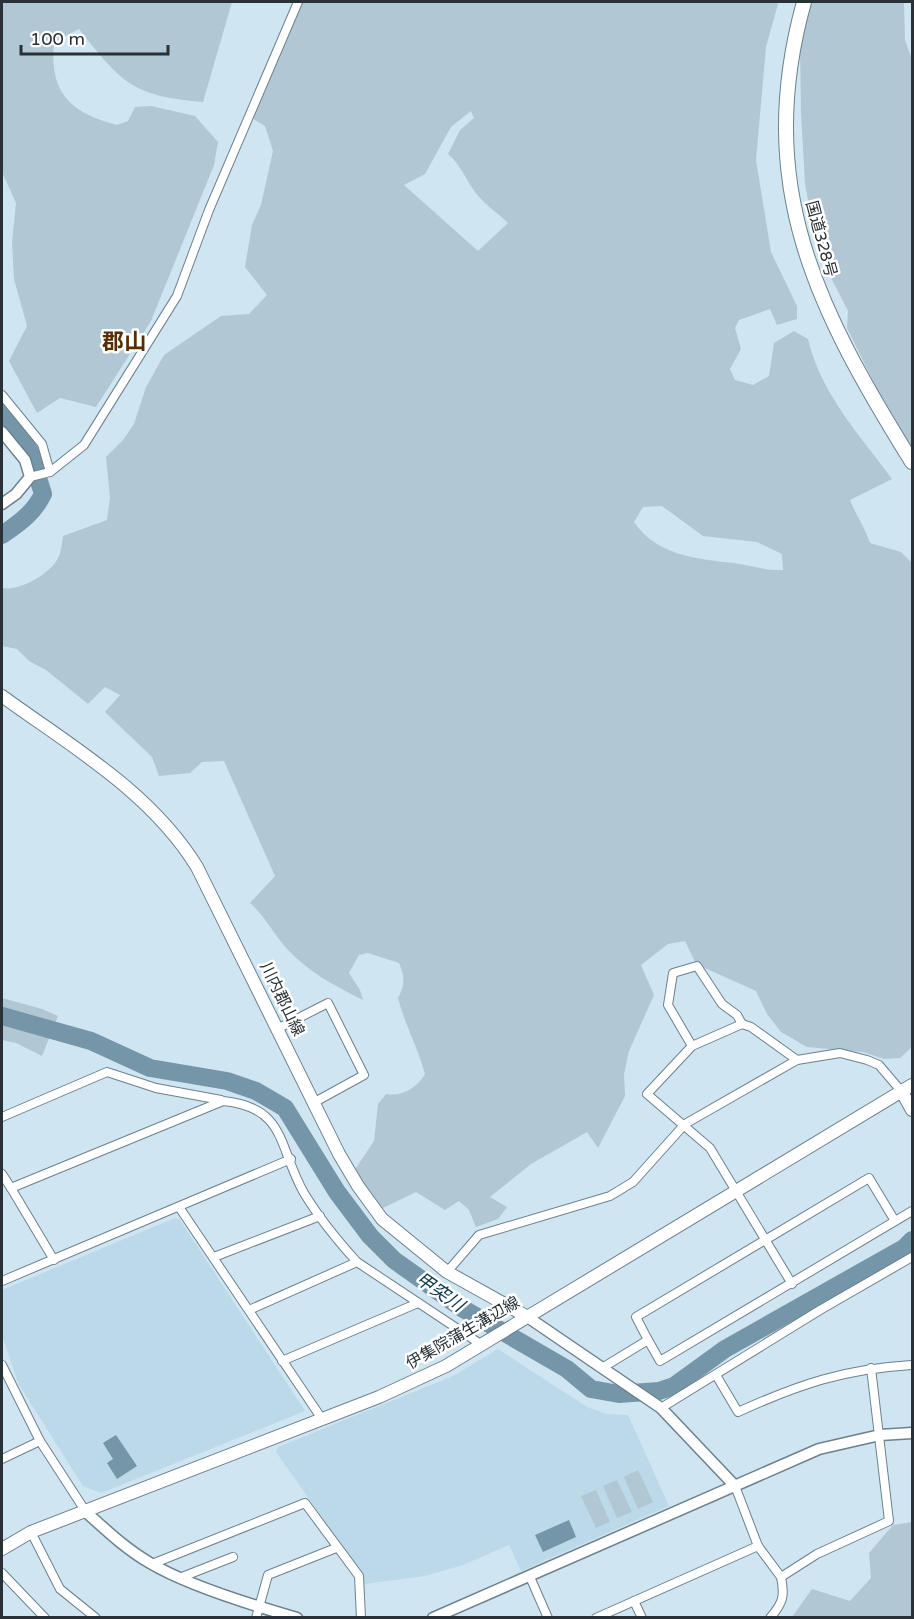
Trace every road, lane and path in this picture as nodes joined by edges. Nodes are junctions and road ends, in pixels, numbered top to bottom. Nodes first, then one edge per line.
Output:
1 (298, 2) edge
2 (804, 2) edge
3 (2, 395) edge
4 (2, 432) edge
5 (912, 462) edge
6 (49, 472) junction
7 (30, 477) junction
8 (2, 504) edge
9 (2, 696) edge
10 (742, 1024) junction
11 (279, 1028) junction
12 (692, 1046) junction
13 (797, 1060) junction
14 (907, 1089) edge
15 (223, 1101) junction
16 (313, 1103) junction
17 (912, 1110) edge
18 (2, 1117) edge
19 (685, 1124) junction
20 (291, 1159) junction
21 (2, 1174) edge
22 (10, 1188) junction
23 (736, 1191) junction
24 (179, 1207) junction
25 (912, 1211) edge
26 (320, 1216) junction
27 (895, 1221) junction
28 (766, 1240) junction
29 (214, 1257) junction
30 (912, 1257) edge
31 (54, 1260) junction
32 (357, 1262) junction
33 (447, 1272) junction
34 (2, 1281) edge
35 (792, 1284) junction
36 (418, 1304) junction
37 (249, 1310) junction
38 (526, 1316) junction
39 (648, 1340) junction
40 (484, 1343) junction
41 (282, 1361) junction
42 (2, 1365) edge
43 (912, 1365) edge
44 (603, 1368) junction
45 (871, 1368) junction
46 (716, 1375) junction
47 (661, 1408) junction
48 (322, 1419) junction
49 (912, 1433) edge
50 (880, 1435) junction
51 (40, 1441) junction
52 (2, 1460) edge
53 (735, 1486) junction
54 (86, 1512) junction
55 (31, 1532) junction
56 (758, 1546) junction
57 (336, 1548) junction
58 (2, 1549) edge
59 (233, 1557) dead end
60 (152, 1564) junction
61 (2, 1573) edge
62 (182, 1577) junction
63 (530, 1577) junction
64 (781, 1577) junction
65 (634, 1601) junction
66 (260, 1605) junction
67 (45, 1617) edge
68 (96, 1617) edge
69 (256, 1617) edge
70 (297, 1617) edge
71 (361, 1617) edge
72 (433, 1617) edge
73 (548, 1617) edge
74 (596, 1617) edge
75 (642, 1617) edge
76 (770, 1617) edge

1 - 6 street
2 - 5 highway, 国道328号
3 - 6 street
4 - 7 street
6 - 7 street
7 - 8 street
9 - 11 main road, 川内郡山線
10 - 12 street
10 - 12 street
10 - 13 street
11 - 16 main road, 川内郡山線
11 - 16 street
12 - 19 street
13 - 14 street
13 - 19 street
14 - 17 main road
14 - 23 main road, 伊集院蒲生溝辺線
15 - 18 street
15 - 20 street
15 - 22 street
16 - 33 main road, 川内郡山線
19 - 23 street
19 - 33 street
20 - 24 street
20 - 26 street
21 - 22 street
22 - 31 street
23 - 28 street
23 - 38 main road, 伊集院蒲生溝辺線
24 - 29 street
24 - 31 street
25 - 27 street
26 - 29 street
26 - 32 street
27 - 28 street
27 - 35 street
28 - 35 street
28 - 39 street
29 - 37 street
30 - 46 street
31 - 34 street
32 - 36 street
32 - 37 street
33 - 38 main road, 川内郡山線
35 - 39 street
36 - 40 street
36 - 41 street
37 - 41 street
38 - 40 main road, 伊集院蒲生溝辺線
38 - 44 street
39 - 44 street
40 - 48 main road, 伊集院蒲生溝辺線
41 - 48 street
42 - 51 street
43 - 45 street
44 - 47 street
45 - 46 street
45 - 50 street
46 - 47 street
47 - 53 street
48 - 54 main road, 伊集院蒲生溝辺線
49 - 50 street
50 - 53 street
50 - 64 street
51 - 52 street
51 - 54 street
53 - 56 street
53 - 63 street
54 - 55 main road, 伊集院蒲生溝辺線
54 - 60 street
55 - 58 main road, 伊集院蒲生溝辺線
55 - 68 street
56 - 64 street
56 - 65 street
57 - 60 street
57 - 66 street
57 - 71 street
59 - 62 street
60 - 62 street
61 - 67 street
62 - 66 street
63 - 72 street
63 - 73 street
64 - 76 street
65 - 74 street
65 - 75 street
66 - 69 street
66 - 70 street

